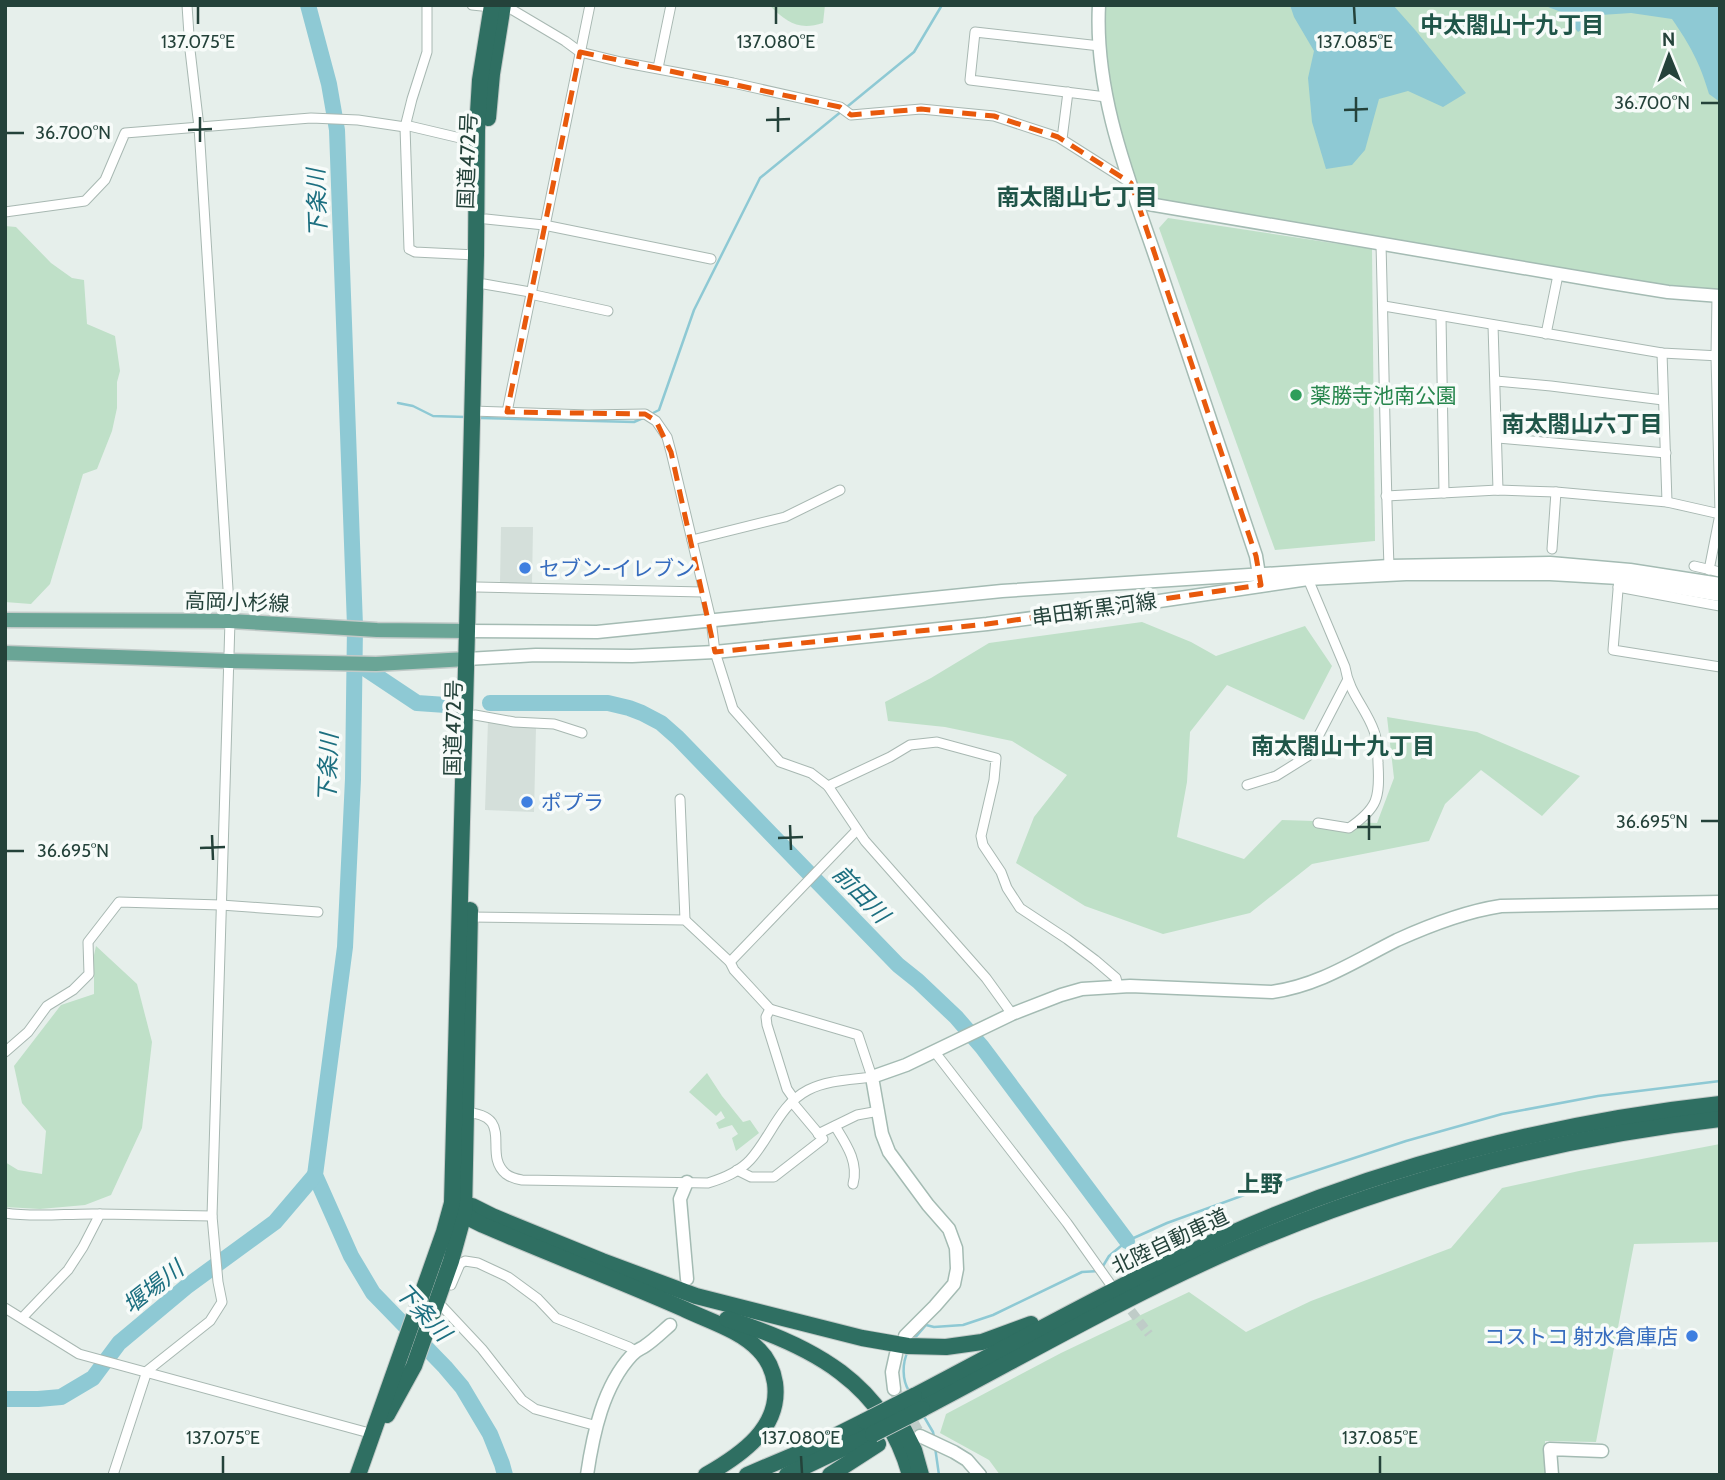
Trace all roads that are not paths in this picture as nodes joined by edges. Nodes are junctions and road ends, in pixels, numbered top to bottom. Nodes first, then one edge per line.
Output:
1 (187, 5) edge
2 (427, 5) edge
3 (472, 5) edge
4 (590, 5) edge
5 (671, 5) edge
6 (1099, 5) edge
7 (497, 6) edge
8 (1100, 46) junction
9 (580, 52) junction
10 (658, 68) junction
11 (1068, 92) junction
12 (1106, 97) junction
13 (405, 126) junction
14 (200, 127) junction
15 (1062, 139) junction
16 (477, 142) junction
17 (1131, 183) junction
18 (1137, 202) junction
19 (5, 212) edge
20 (486, 219) junction
21 (544, 225) junction
22 (1381, 245) junction
23 (476, 255) junction
24 (711, 259) dead end
25 (1558, 275) junction
26 (484, 284) junction
27 (530, 293) junction
28 (1718, 296) edge
29 (1384, 306) junction
30 (608, 311) dead end
31 (1441, 317) junction
32 (1493, 325) junction
33 (1546, 334) junction
34 (1662, 354) junction
35 (1718, 356) edge
36 (1496, 382) junction
37 (1663, 400) junction
38 (477, 412) junction
39 (507, 412) junction
40 (1497, 438) junction
41 (1666, 453) junction
42 (840, 490) dead end
43 (1498, 490) junction
44 (1556, 492) junction
45 (1444, 493) junction
46 (1386, 496) junction
47 (1667, 502) junction
48 (1720, 514) edge
49 (692, 540) junction
50 (1552, 549) dead end
51 (1388, 566) junction
52 (1694, 566) dead end
53 (1709, 570) junction
54 (1720, 572) edge
55 (1308, 579) junction
56 (1260, 580) junction
57 (1619, 582) junction
58 (1720, 584) edge
59 (477, 587) junction
60 (703, 592) junction
61 (1720, 595) edge
62 (1720, 606) edge
63 (5, 620) edge
64 (711, 620) junction
65 (230, 621) junction
66 (472, 631) junction
67 (715, 652) junction
68 (5, 653) edge
69 (471, 658) junction
70 (230, 661) junction
71 (1720, 667) edge
72 (1347, 681) junction
73 (475, 715) junction
74 (582, 733) dead end
75 (1247, 785) dead end
76 (828, 786) junction
77 (680, 799) dead end
78 (1318, 822) dead end
79 (857, 830) junction
80 (1720, 902) edge
81 (221, 905) junction
82 (318, 912) dead end
83 (470, 917) junction
84 (685, 920) junction
85 (730, 962) junction
86 (1118, 986) junction
87 (770, 1009) junction
88 (1012, 1014) junction
89 (934, 1051) junction
90 (5, 1052) edge
91 (872, 1077) junction
92 (793, 1101) junction
93 (1720, 1104) edge
94 (878, 1111) junction
95 (461, 1112) junction
96 (1720, 1119) edge
97 (835, 1126) junction
98 (818, 1135) junction
99 (737, 1170) junction
100 (687, 1182) junction
101 (853, 1184) dead end
102 (460, 1207) junction
103 (5, 1213) edge
104 (100, 1214) junction
105 (212, 1216) junction
106 (1233, 1233) junction
107 (687, 1279) dead end
108 (443, 1282) junction
109 (1111, 1285) dead end
110 (696, 1296) junction
111 (663, 1300) junction
112 (434, 1307) junction
113 (5, 1308) edge
114 (22, 1318) junction
115 (670, 1325) dead end
116 (905, 1336) dead end
117 (635, 1352) junction
118 (896, 1354) dead end
119 (147, 1371) junction
120 (894, 1390) tunnel mouth
121 (921, 1406) junction
122 (597, 1426) junction
123 (872, 1433) junction
124 (373, 1434) junction
125 (920, 1436) tunnel mouth
126 (1602, 1451) dead end
127 (113, 1475) edge
128 (358, 1475) edge
129 (587, 1475) edge
130 (706, 1475) edge
131 (747, 1475) edge
132 (787, 1475) edge
133 (830, 1475) edge
134 (910, 1475) edge
135 (921, 1475) edge
136 (980, 1475) edge
137 (1552, 1475) edge

1 - 14 street
2 - 13 street
3 - 7 street
4 - 9 street
5 - 10 street
6 - 8 street
7 - 9 street
7 - 16 highway, 国道472号
7 - 20 highway, 国道472号
8 - 11 street
8 - 12 street
9 - 10 street
9 - 21 street
10 - 15 street
11 - 12 street
11 - 15 street
12 - 17 street
13 - 14 street
13 - 16 street
13 - 23 street
14 - 19 street
14 - 65 street
15 - 17 street
16 - 23 highway, 国道472号
17 - 18 street
18 - 22 street
18 - 56 street
20 - 21 street
20 - 26 highway, 国道472号
21 - 24 street
21 - 27 street
22 - 25 street
22 - 29 street
23 - 38 highway, 国道472号
25 - 28 street
25 - 33 street
26 - 27 street
26 - 38 highway, 国道472号
27 - 30 street
27 - 39 street
28 - 35 street
29 - 31 street
29 - 46 street
31 - 32 street
31 - 45 street
32 - 33 street
32 - 36 street
33 - 34 street
34 - 35 street
34 - 37 street
35 - 48 street
36 - 37 street
36 - 40 street
37 - 41 street
38 - 39 street
38 - 59 highway, 国道472号
38 - 66 highway, 国道472号
39 - 49 street
40 - 41 street
40 - 43 street
41 - 47 street
42 - 49 street
43 - 44 street
43 - 45 street
44 - 47 street
44 - 50 street
45 - 46 street
46 - 51 street
47 - 48 street
48 - 53 street
49 - 60 street
51 - 56 street, 串田新黒河線
51 - 58 street, 串田新黒河線
52 - 53 street
53 - 54 street
55 - 56 street, 串田新黒河線
55 - 57 street, 串田新黒河線
55 - 72 street
56 - 64 street, 串田新黒河線
56 - 67 street, 串田新黒河線
57 - 61 street, 串田新黒河線
57 - 62 street
57 - 71 street
59 - 60 street
59 - 66 highway, 国道472号
60 - 64 street
63 - 65 main road, 高岡小杉線
64 - 66 street, 串田新黒河線
64 - 67 street
65 - 66 main road, 高岡小杉線
65 - 70 street
66 - 69 highway, 国道472号
67 - 69 street, 串田新黒河線
67 - 76 street
68 - 70 main road
69 - 70 main road
69 - 73 highway, 国道472号
69 - 95 highway, 国道472号
70 - 81 street
72 - 75 street
72 - 78 street
73 - 74 street
73 - 83 highway, 国道472号
76 - 79 street
76 - 86 street
77 - 84 street
79 - 85 street
79 - 88 street
80 - 86 street
81 - 82 street
81 - 90 street
81 - 105 street
83 - 84 street
83 - 95 highway, 国道472号
84 - 85 street
85 - 87 street
86 - 88 street
87 - 91 street
87 - 92 street
88 - 89 street
89 - 91 street
89 - 109 street
91 - 92 street
91 - 94 street
92 - 98 street
92 - 99 street
93 - 106 highway, 北陸自動車道
94 - 97 street
94 - 116 street
95 - 100 street
95 - 102 highway, 国道472号
96 - 121 highway, 北陸自動車道
97 - 98 street
97 - 101 street
98 - 99 street
99 - 100 street
100 - 107 street
102 - 108 highway, 国道472号
102 - 110 highway
102 - 111 highway
102 - 124 highway, 国道472号
103 - 104 street
104 - 105 street
104 - 114 street
105 - 119 street
106 - 110 highway
106 - 121 highway, 北陸自動車道
108 - 112 highway, 国道472号
108 - 117 street
110 - 135 highway
111 - 130 highway
111 - 134 highway
112 - 122 street
112 - 124 highway, 国道472号
113 - 114 street
114 - 119 street
115 - 117 street
117 - 122 street
118 - 120 street
119 - 124 street
119 - 127 street
121 - 123 highway
121 - 123 highway, 北陸自動車道, bridge
122 - 129 street
123 - 131 highway, 北陸自動車道
123 - 132 highway, 北陸自動車道
123 - 133 highway
124 - 128 highway, 国道472号
125 - 136 street
126 - 137 street

